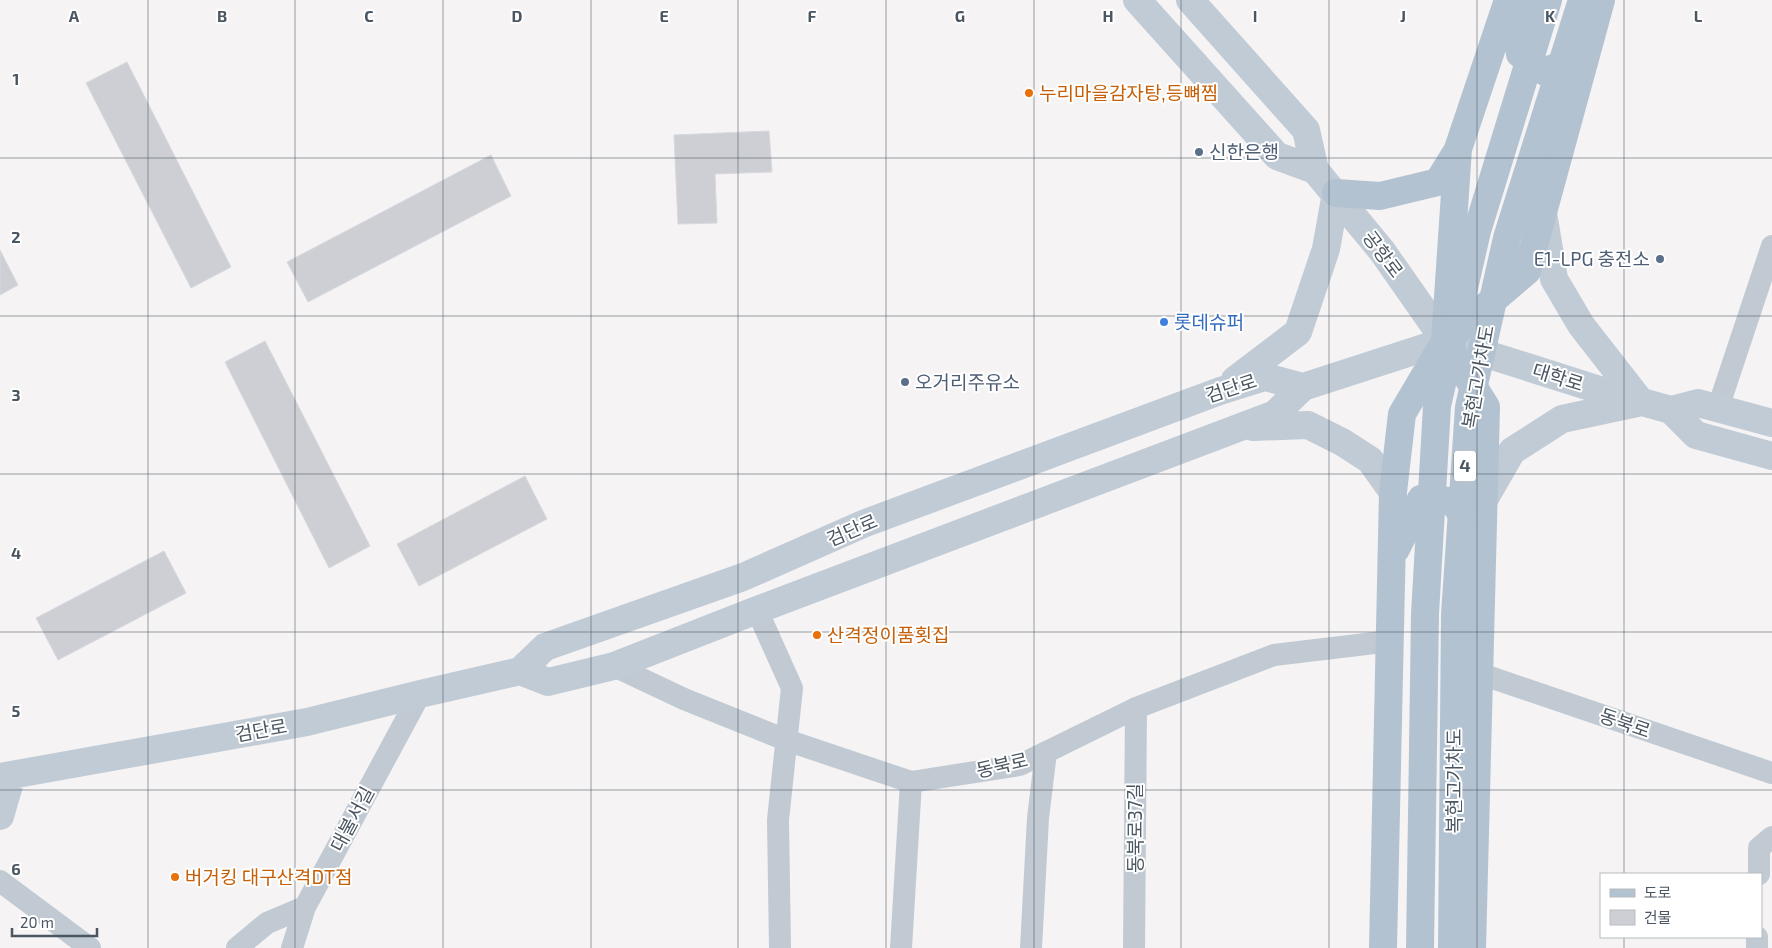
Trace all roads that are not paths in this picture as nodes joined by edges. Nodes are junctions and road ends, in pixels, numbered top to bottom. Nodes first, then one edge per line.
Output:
1 (1137, 0) edge
2 (1190, 0) edge
3 (1508, 0) edge
4 (1520, 0) edge
5 (1548, 0) edge
6 (1592, 7) edge
7 (1458, 150) junction
8 (1316, 170) junction
9 (1336, 194) junction
10 (1542, 213) junction
11 (1772, 246) edge
12 (1445, 341) junction
13 (1302, 387) junction
14 (1220, 391) junction
15 (1641, 402) junction
16 (1718, 408) junction
17 (1671, 410) junction
18 (1772, 423) edge
19 (1239, 427) junction
20 (1772, 456) edge
21 (1393, 492) junction
22 (1482, 503) junction
23 (1392, 555) junction
24 (1481, 570) junction
25 (757, 610) junction
26 (1391, 641) junction
27 (614, 666) junction
28 (520, 671) junction
29 (1478, 672) junction
30 (420, 694) junction
31 (1136, 708) junction
32 (786, 740) junction
33 (1046, 752) junction
34 (1772, 773) edge
35 (6, 776) edge
36 (910, 782) junction
37 (0, 816) edge
38 (1772, 838) edge
39 (1759, 873) edge
40 (0, 881) edge
41 (305, 907) junction
42 (90, 948) edge
43 (237, 948) edge
44 (292, 948) edge
45 (780, 948) edge
46 (901, 948) edge
47 (1031, 948) edge
48 (1134, 948) edge
49 (1383, 948) edge
50 (1420, 948) edge
51 (1452, 948) edge
52 (1472, 948) edge

1 - 8 main road
2 - 8 main road, 공항로
3 - 7 main road
4 - 6 main road
5 - 50 main road, 복현고가차도 / 4, bridge
6 - 10 main road
6 - 51 main road, 복현고가차도 / 4, bridge
7 - 9 main road
7 - 12 main road
8 - 9 main road, 공항로
9 - 12 main road, 공항로
9 - 14 main road
10 - 12 main road
10 - 15 main road
11 - 16 street
12 - 13 main road
12 - 15 main road, 대학로
12 - 21 main road
12 - 22 main road
13 - 14 main road, 검단로
13 - 19 main road, 검단로
14 - 28 main road, 검단로
15 - 17 main road, 대학로
15 - 22 main road
16 - 17 main road, 대학로
16 - 18 main road, 대학로
17 - 20 main road
19 - 21 main road
19 - 25 main road, 검단로
21 - 23 main road
22 - 24 main road
23 - 24 main road
23 - 26 main road
24 - 29 main road
25 - 27 main road, 검단로
25 - 32 street
26 - 31 street, 동북로
26 - 49 main road
27 - 28 main road, 검단로
27 - 32 street, 동북로
28 - 30 main road, 검단로
29 - 34 street, 동북로
29 - 52 main road
30 - 35 main road, 검단로
30 - 41 street, 대불서길
31 - 33 street, 동북로
31 - 48 street, 동북로37길
32 - 36 street, 동북로
32 - 45 street
33 - 36 street, 동북로
33 - 47 street
35 - 37 main road
36 - 46 street
38 - 39 street
40 - 42 street
41 - 43 street
41 - 44 street, 대불서길

